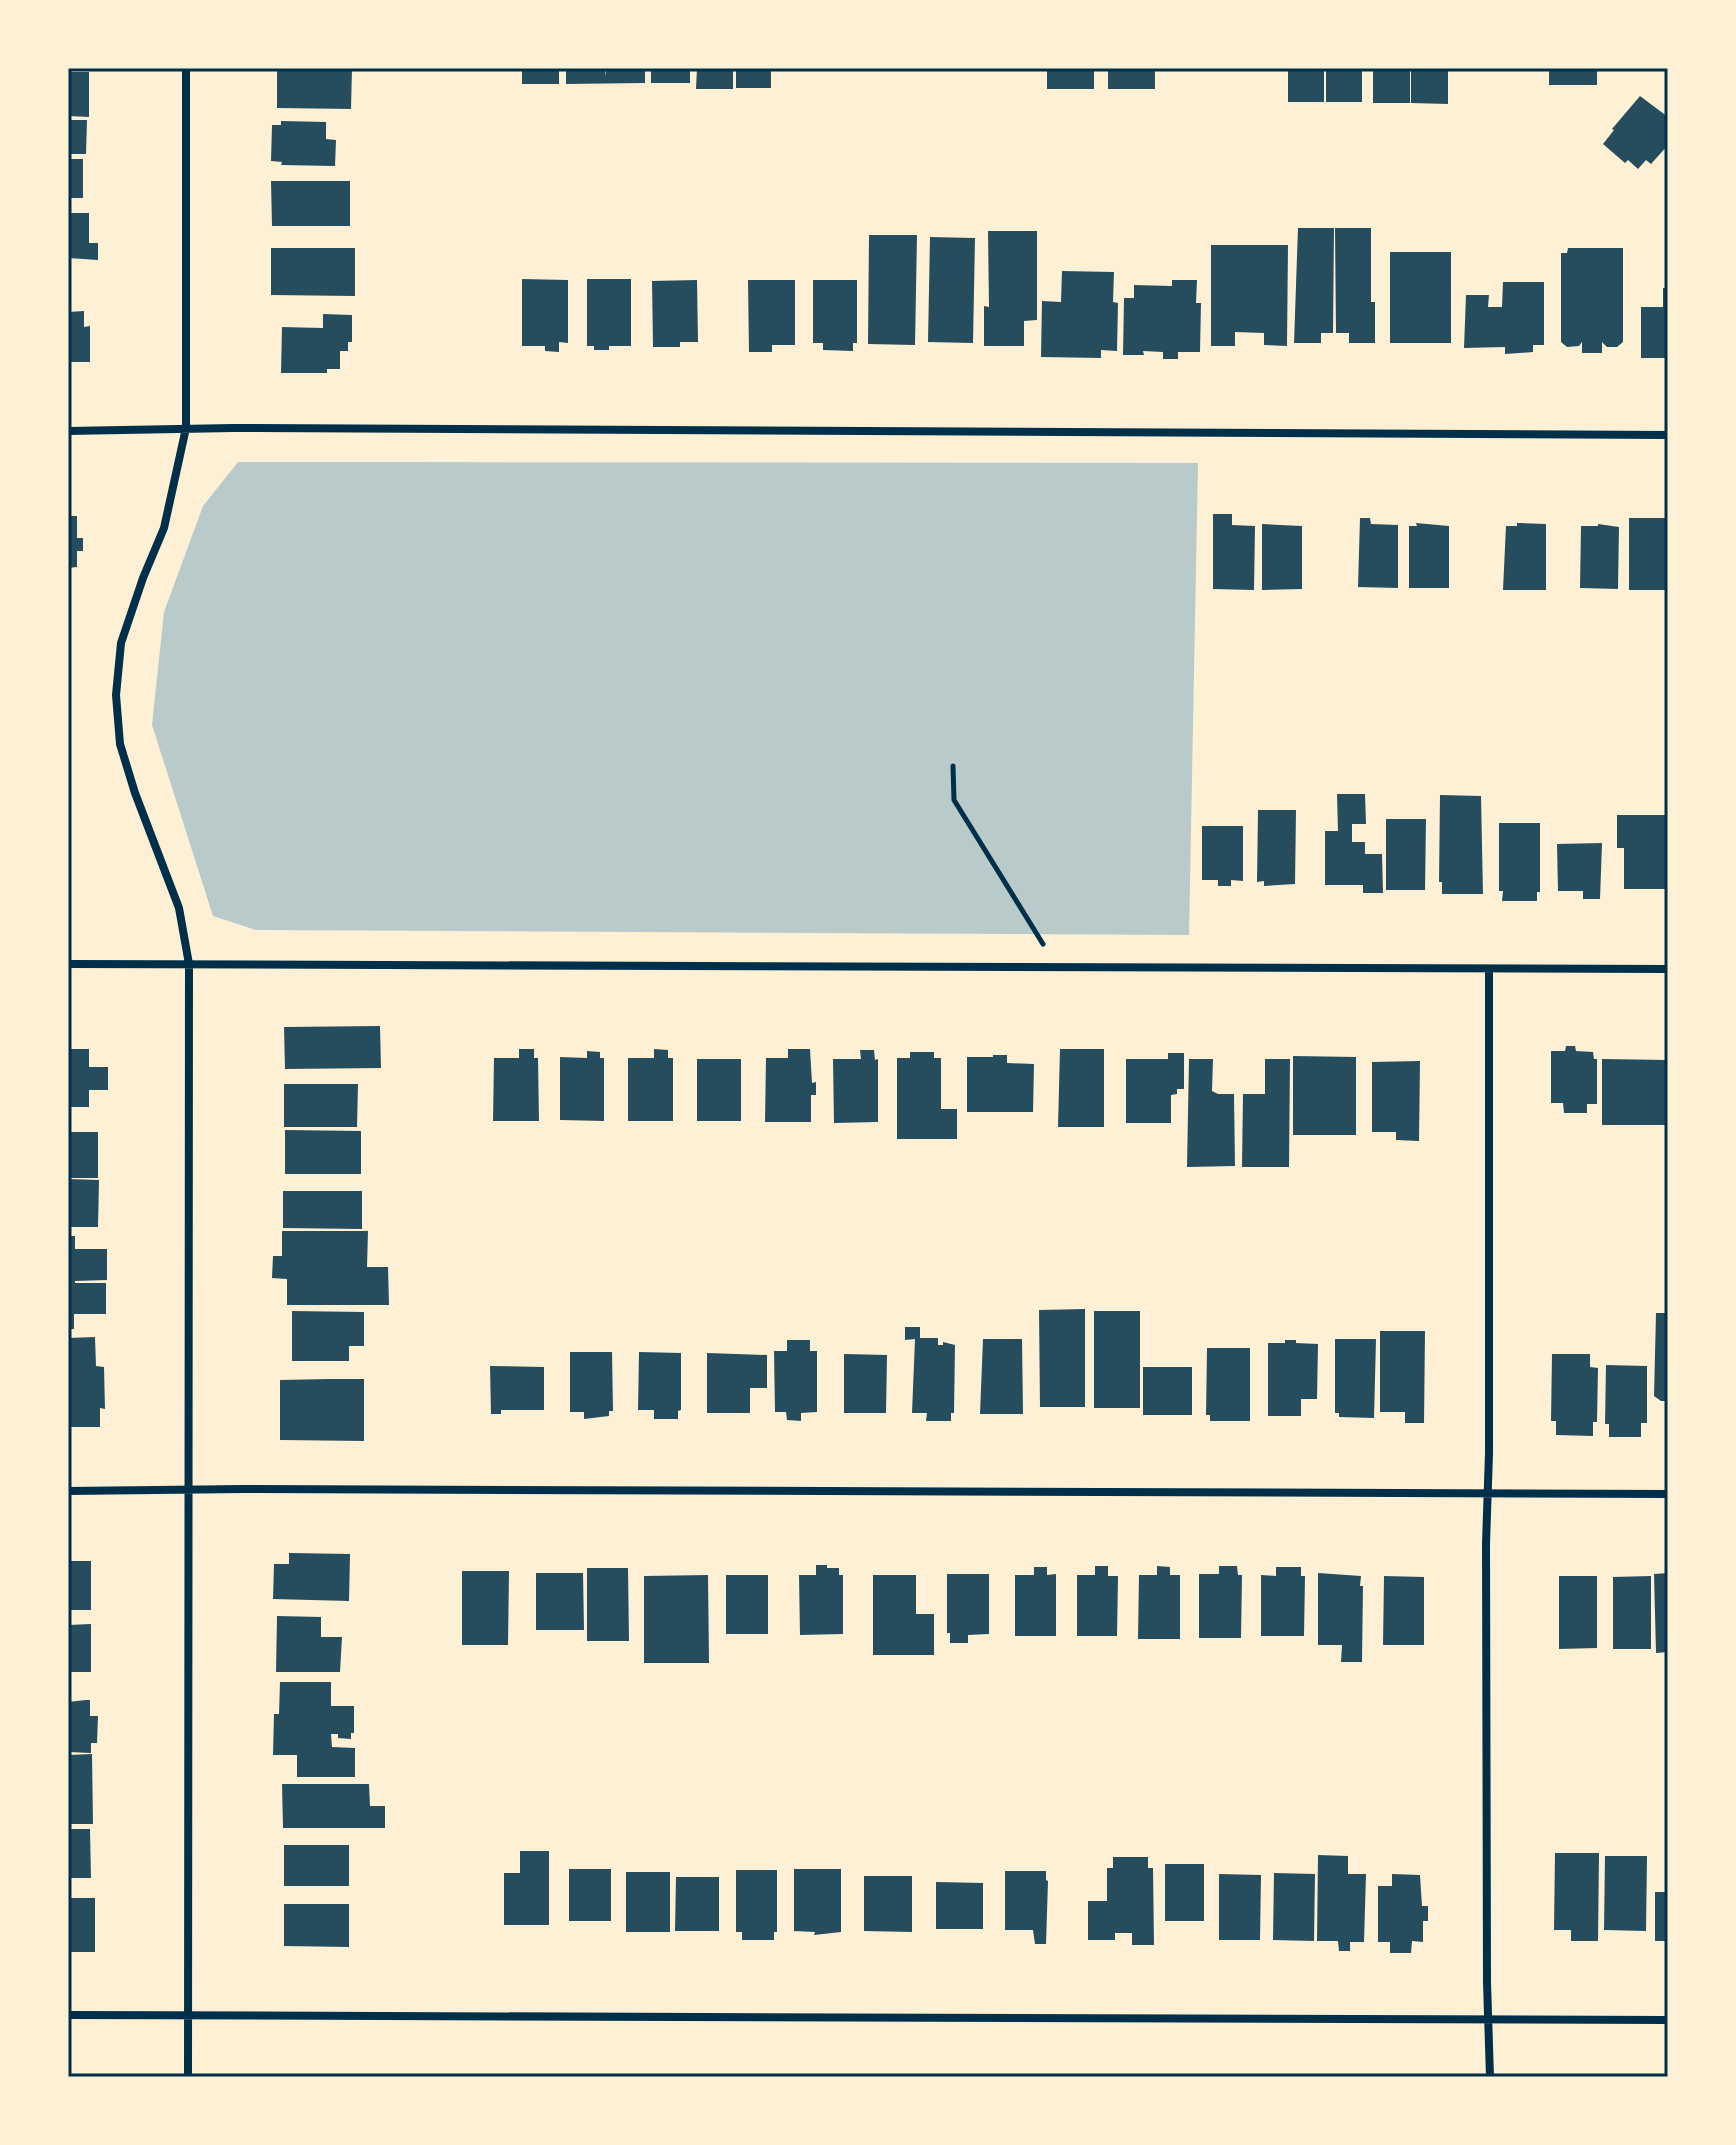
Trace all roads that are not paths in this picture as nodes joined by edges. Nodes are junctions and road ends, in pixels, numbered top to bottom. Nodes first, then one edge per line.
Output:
1 (186, 68) edge
2 (186, 428) junction
3 (68, 431) edge
4 (1668, 435) edge
5 (68, 964) edge
6 (189, 964) junction
7 (1489, 969) junction
8 (1668, 969) edge
9 (189, 1489) junction
10 (68, 1491) edge
11 (1488, 1494) junction
12 (1668, 1494) edge
13 (68, 2015) edge
14 (188, 2016) junction
15 (1489, 2019) junction
16 (1668, 2020) edge
17 (188, 2077) edge
18 (1490, 2077) edge

1 - 2 street
2 - 3 street
2 - 4 street
2 - 6 street
5 - 6 street
6 - 7 street
6 - 9 street
7 - 8 street
7 - 11 street
9 - 10 street
9 - 11 street
9 - 14 street
11 - 12 street
11 - 15 street
13 - 14 street
14 - 15 street
14 - 17 street
15 - 16 street
15 - 18 street

